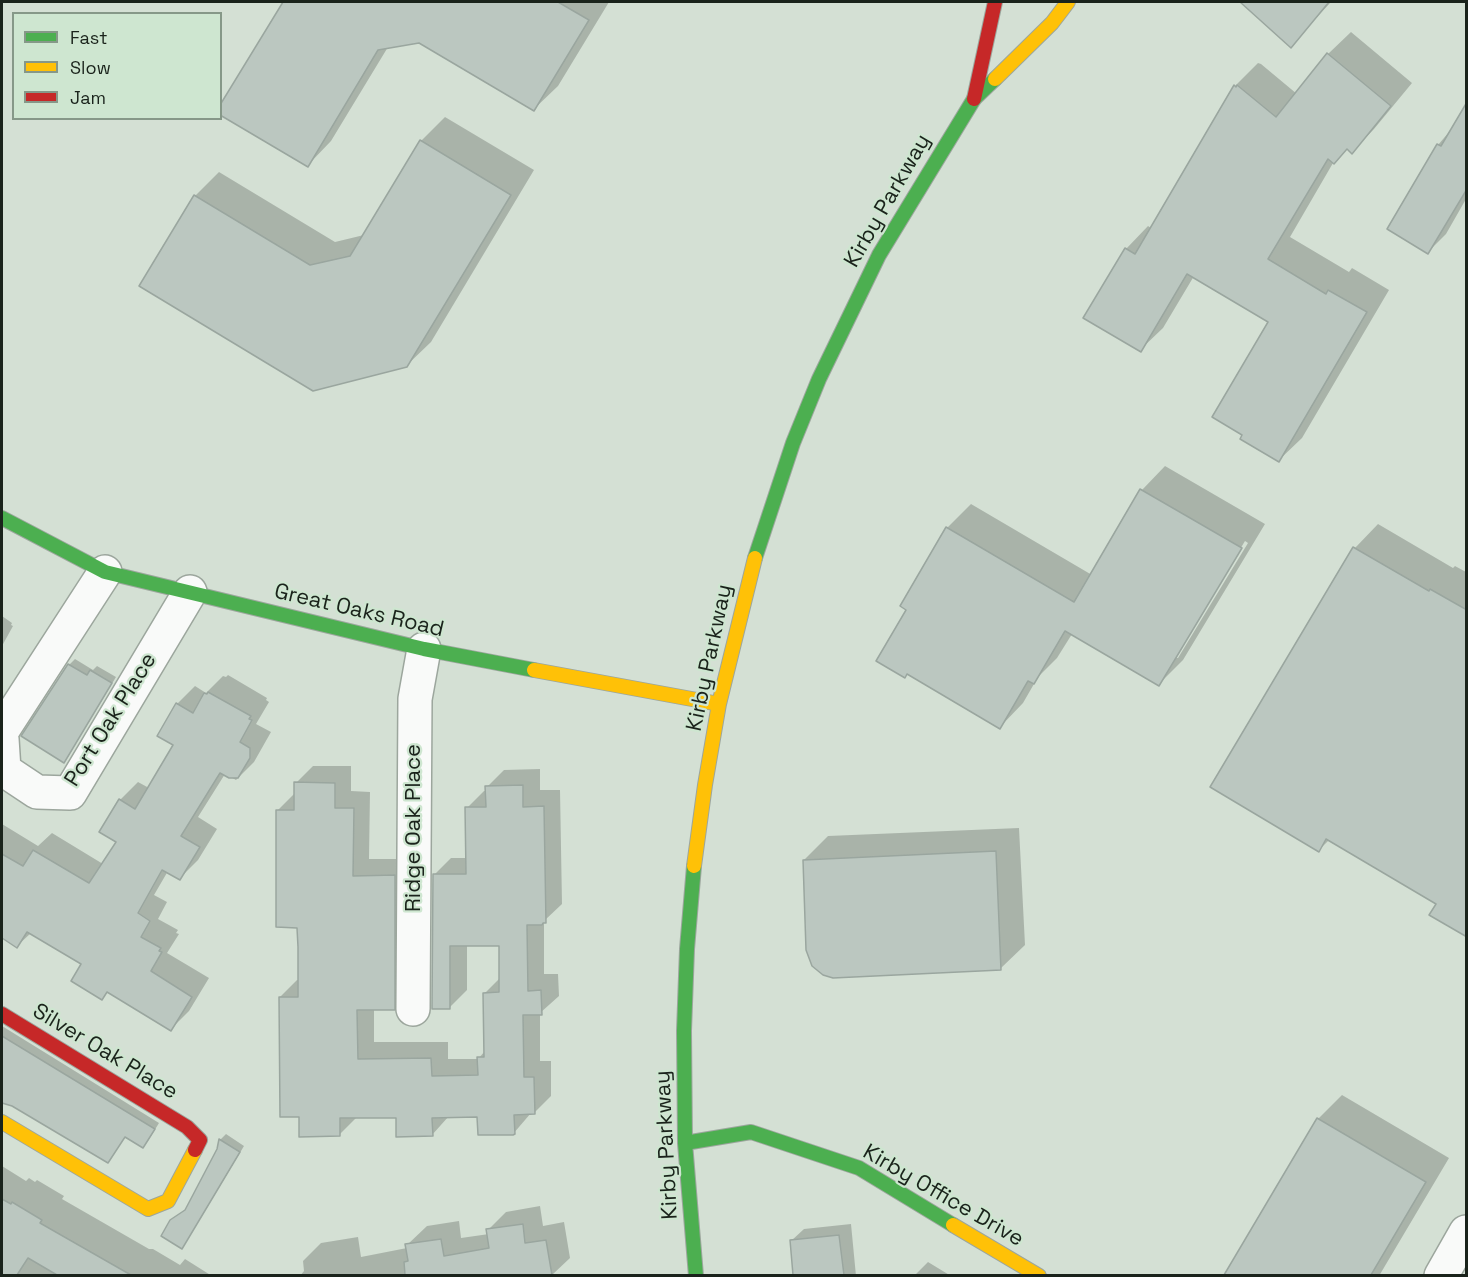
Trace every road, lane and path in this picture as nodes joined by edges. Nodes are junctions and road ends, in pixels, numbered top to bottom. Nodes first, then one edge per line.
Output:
1 (995, 2) edge
2 (1068, 2) edge
3 (974, 99) junction
4 (2, 518) edge
5 (105, 572) junction
6 (190, 592) junction
7 (424, 649) junction
8 (719, 704) junction
9 (2, 731) edge
10 (2, 739) edge
11 (413, 1009) dead end
12 (2, 1014) edge
13 (2, 1122) edge
14 (685, 1143) junction
15 (1467, 1232) edge
16 (696, 1275) edge
17 (1039, 1275) edge
18 (1441, 1275) edge

1 - 3 street, Kirby Parkway
2 - 3 street, Kirby Parkway
3 - 8 street, Kirby Parkway
4 - 5 street, Great Oaks Road
5 - 6 street, Great Oaks Road
5 - 9 street
6 - 7 street, Great Oaks Road
6 - 10 street, Port Oak Place
7 - 8 street, Great Oaks Road
7 - 11 street, Ridge Oak Place
8 - 14 street, Kirby Parkway
12 - 13 street, Silver Oak Place
14 - 16 street, Kirby Parkway
14 - 17 street, Kirby Office Drive
15 - 18 street

